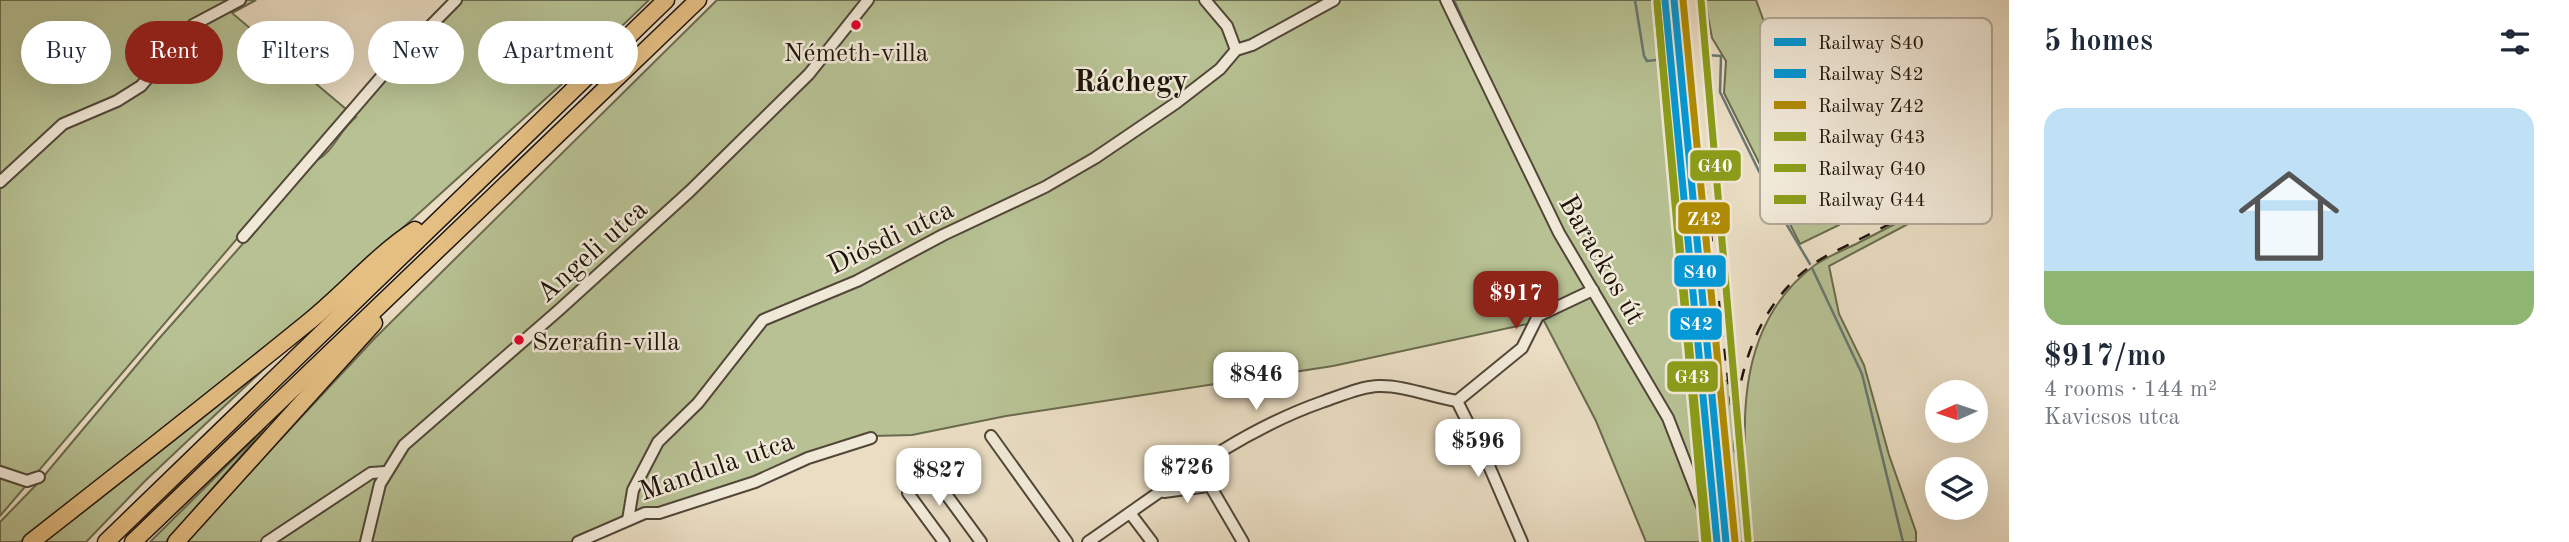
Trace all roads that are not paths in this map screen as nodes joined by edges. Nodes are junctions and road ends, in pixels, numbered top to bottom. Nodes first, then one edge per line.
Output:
1 (240, 0) edge
2 (456, 0) edge
3 (666, 0) edge
4 (698, 0) edge
5 (868, 0) edge
6 (1205, 0) edge
7 (1334, 0) edge
8 (1446, 0) edge
9 (1236, 50) junction
10 (0, 182) edge
11 (446, 210) junction
12 (243, 237) dead end
13 (412, 274) junction
14 (1593, 290) junction
15 (1457, 401) junction
16 (991, 436) dead end
17 (871, 438) dead end
18 (1198, 465) junction
19 (0, 472) edge
20 (385, 472) junction
21 (932, 475) dead end
22 (39, 477) dead end
23 (1181, 478) junction
24 (1208, 486) junction
25 (1187, 489) junction
26 (1161, 492) junction
27 (908, 493) dead end
28 (1130, 513) junction
29 (628, 520) junction
30 (31, 542) edge
31 (106, 542) edge
32 (133, 542) edge
33 (176, 542) edge
34 (267, 542) edge
35 (366, 542) edge
36 (578, 542) edge
37 (944, 542) edge
38 (981, 542) edge
39 (1067, 542) edge
40 (1088, 542) edge
41 (1152, 542) edge
42 (1243, 542) edge
43 (1522, 542) edge
44 (1716, 542) edge

1 - 10 street
2 - 12 street
3 - 11 highway
4 - 13 highway
5 - 20 street, Angeli utca
6 - 9 street
7 - 9 street, Diósdi utca
8 - 14 street, Barackos út
9 - 29 street, Diósdi utca
11 - 30 highway
11 - 31 highway
13 - 32 highway
13 - 33 highway
14 - 15 street
14 - 44 street, Barackos út
15 - 18 street
15 - 43 street
16 - 39 street
17 - 29 street, Mandula utca
18 - 23 street
18 - 24 street
19 - 22 street
20 - 34 street
20 - 35 street, Angeli utca
21 - 38 street
23 - 25 street
23 - 26 street
24 - 25 street
24 - 42 street
25 - 26 street
26 - 28 street
27 - 37 street
28 - 40 street
28 - 41 street
29 - 36 street, Mandula utca

